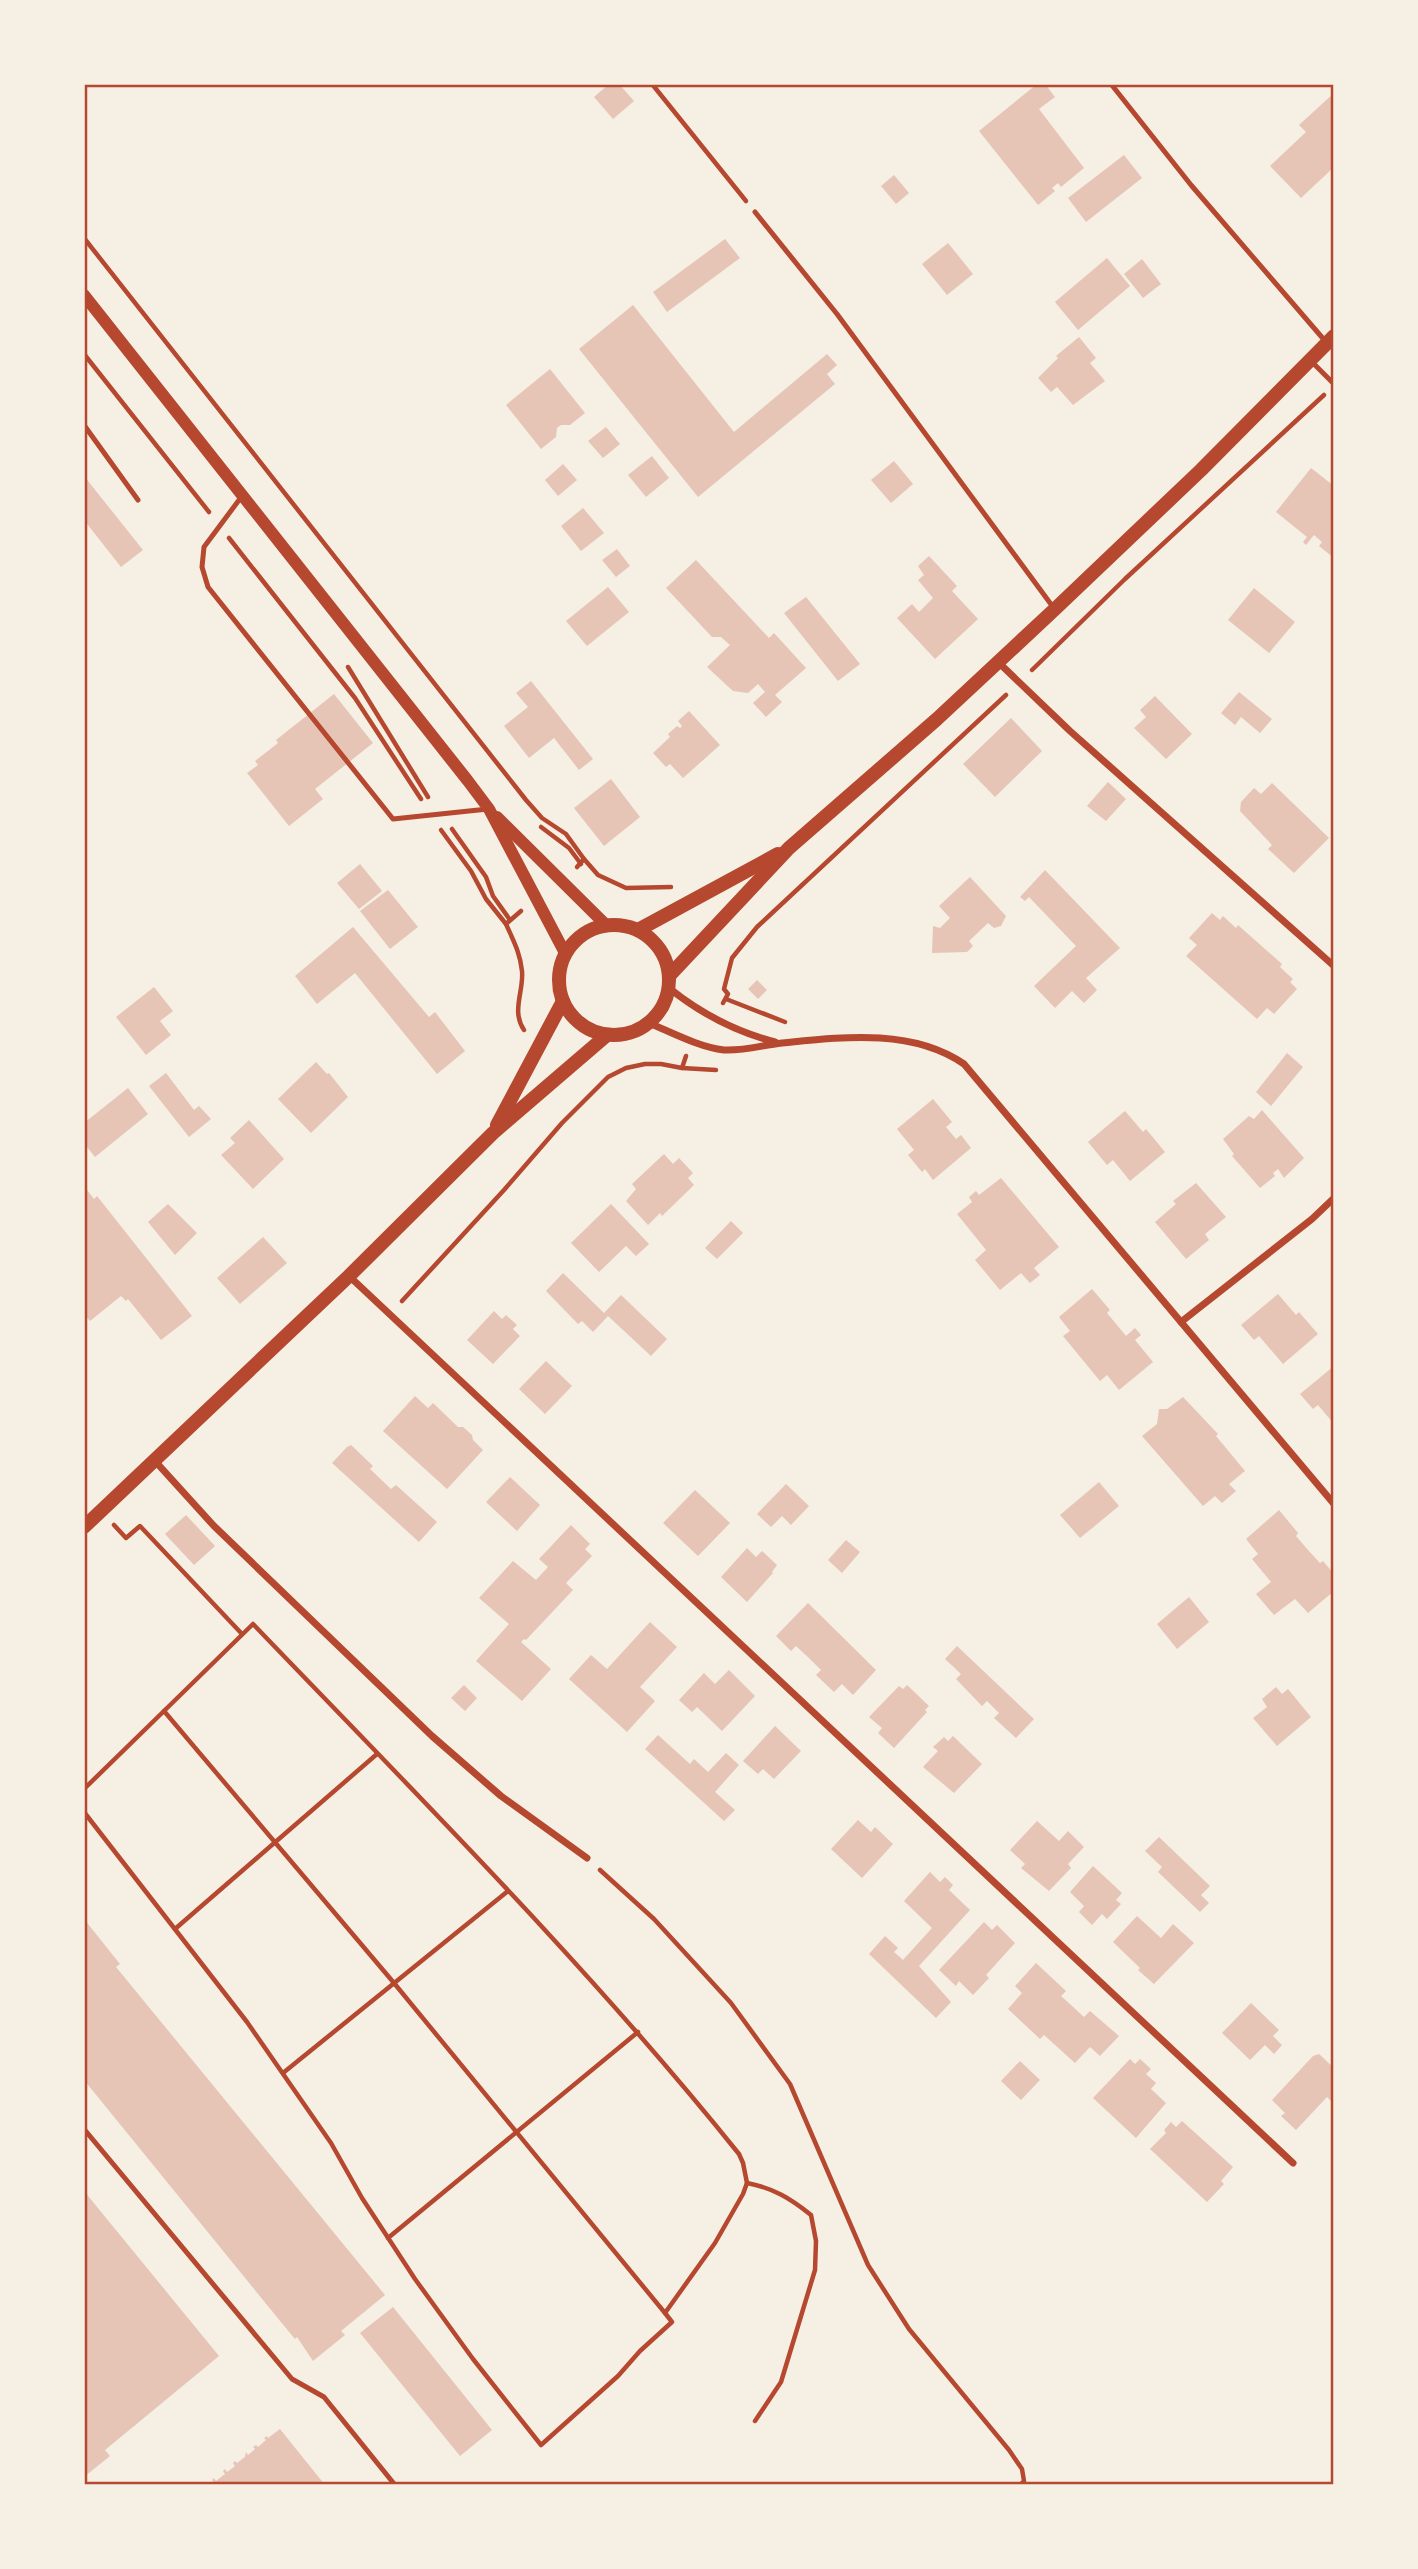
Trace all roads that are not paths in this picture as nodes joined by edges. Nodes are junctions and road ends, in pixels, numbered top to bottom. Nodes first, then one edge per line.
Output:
1 (1111, 84) edge
2 (755, 212) road end
3 (84, 296) edge
4 (1330, 340) edge
5 (1309, 360) junction
6 (1334, 384) edge
7 (84, 425) edge
8 (242, 496) junction
9 (138, 500) dead end
10 (1055, 610) junction
11 (998, 662) junction
12 (489, 809) junction
13 (789, 848) junction
14 (606, 925) junction
15 (638, 930) junction
16 (565, 953) junction
17 (1334, 966) edge
18 (669, 982) junction
19 (563, 1001) junction
20 (649, 1023) junction
21 (607, 1035) junction
22 (779, 1043) junction
23 (493, 1133) junction
24 (1334, 1198) edge
25 (349, 1276) junction
26 (1181, 1322) junction
27 (155, 1461) junction
28 (1334, 1504) edge
29 (84, 1527) edge
30 (587, 1858) road end
31 (84, 2129) edge
32 (1293, 2162) dead end
33 (395, 2485) edge

1 - 4 lane
2 - 10 lane
3 - 8 street
4 - 5 main road
5 - 6 lane
5 - 10 main road
7 - 9 lane
8 - 12 street
8 - 12 lane
10 - 11 main road
11 - 13 main road
11 - 17 street
12 - 14 street
12 - 16 street
13 - 15 main road
13 - 18 main road
14 - 15 main road
14 - 16 main road
15 - 18 main road
16 - 19 main road
18 - 20 main road
18 - 22 street
19 - 21 main road
19 - 23 main road
20 - 21 main road
20 - 22 street
21 - 23 main road
22 - 26 street
23 - 25 main road
24 - 26 street
25 - 27 main road
25 - 32 street
26 - 28 street
27 - 29 main road
27 - 30 street
31 - 33 lane

